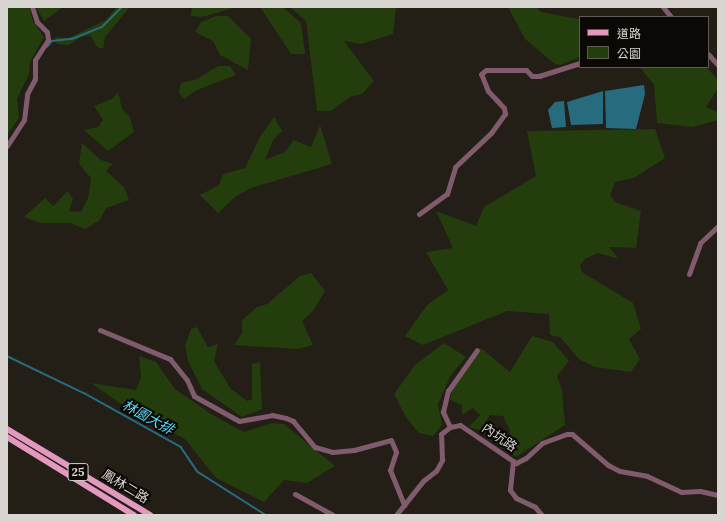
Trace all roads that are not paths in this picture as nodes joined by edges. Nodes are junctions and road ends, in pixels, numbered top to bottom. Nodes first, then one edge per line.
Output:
1 (32, 7) edge
2 (664, 7) edge
3 (670, 16) edge
4 (709, 55) edge
5 (579, 63) edge
6 (718, 65) edge
7 (7, 146) edge
8 (419, 214) dead end
9 (718, 226) edge
10 (689, 274) dead end
11 (100, 330) dead end
12 (477, 350) dead end
13 (450, 427) junction
14 (7, 429) edge
15 (7, 437) edge
16 (513, 461) junction
17 (295, 494) dead end
18 (718, 495) edge
19 (404, 505) junction
20 (134, 515) edge
21 (150, 515) edge
22 (334, 515) edge
23 (396, 515) edge
24 (542, 515) edge

1 - 7 street
2 - 3 street
4 - 6 street
5 - 8 street
9 - 10 street
11 - 19 street
12 - 13 street
13 - 16 street, 內坑路
13 - 19 street
14 - 21 main road, 鳳林二路 / 25
15 - 20 main road, 鳳林二路 / 25
16 - 18 street, 內坑路
16 - 24 street
17 - 22 street
19 - 23 street

